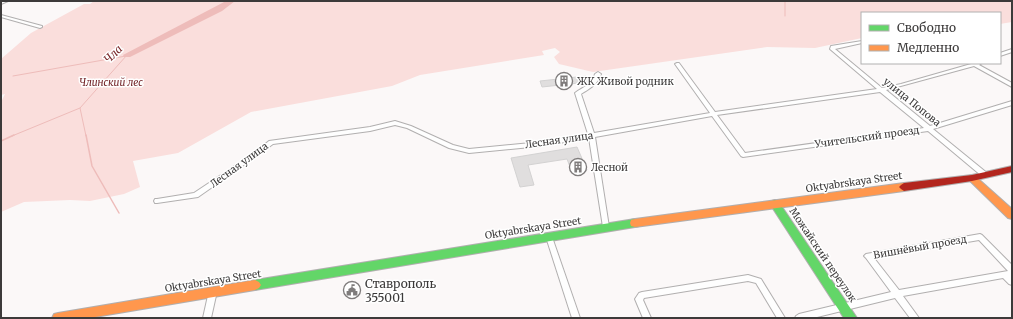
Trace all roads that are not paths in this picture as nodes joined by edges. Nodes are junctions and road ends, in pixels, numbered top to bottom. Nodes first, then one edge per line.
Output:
1 (6, 1) edge
2 (1, 3) edge
3 (1, 16) edge
4 (40, 27) dead end
5 (861, 42) edge
6 (1012, 50) edge
7 (1001, 55) edge
8 (677, 64) dead end
9 (975, 64) edge
10 (598, 74) dead end
11 (1012, 86) edge
12 (880, 90) junction
13 (1012, 103) edge
14 (714, 114) junction
15 (928, 129) junction
16 (592, 136) junction
17 (1012, 169) edge
18 (985, 175) junction
19 (972, 178) junction
20 (157, 201) dead end
21 (775, 204) junction
22 (1012, 215) edge
23 (606, 227) junction
24 (549, 236) junction
25 (1012, 270) edge
26 (1008, 274) edge
27 (1012, 282) edge
28 (213, 292) junction
29 (897, 294) junction
30 (844, 307) junction
31 (58, 318) edge
32 (207, 318) edge
33 (576, 318) edge
34 (648, 318) edge
35 (781, 318) edge
36 (799, 318) edge
37 (851, 318) edge
38 (915, 318) edge

1 - 2 street
3 - 4 street
5 - 12 street, улица Попова
6 - 7 street
8 - 14 street
9 - 11 street
9 - 12 street, Лесная улица
10 - 16 street
12 - 14 street, Лесная улица
12 - 15 street, улица Попова
13 - 15 street, Учительский проезд
14 - 15 street, Учительский проезд
14 - 16 street, Лесная улица
15 - 18 street, улица Попова
16 - 20 street, Лесная улица
16 - 23 street
17 - 18 main road, Oktyabrskaya Street
18 - 19 main road, Oktyabrskaya Street
19 - 21 main road, Oktyabrskaya Street
19 - 22 main road
21 - 23 main road, Oktyabrskaya Street
21 - 30 main road, Можайский переулок
23 - 24 main road, Oktyabrskaya Street
24 - 28 main road, Oktyabrskaya Street
24 - 33 street
25 - 29 street, Вишнёвый проезд
26 - 27 street
26 - 29 street
28 - 31 main road, Oktyabrskaya Street
28 - 32 street
29 - 30 street
29 - 38 street, Вишнёвый проезд
30 - 36 street
30 - 37 main road, Можайский переулок
34 - 35 street

